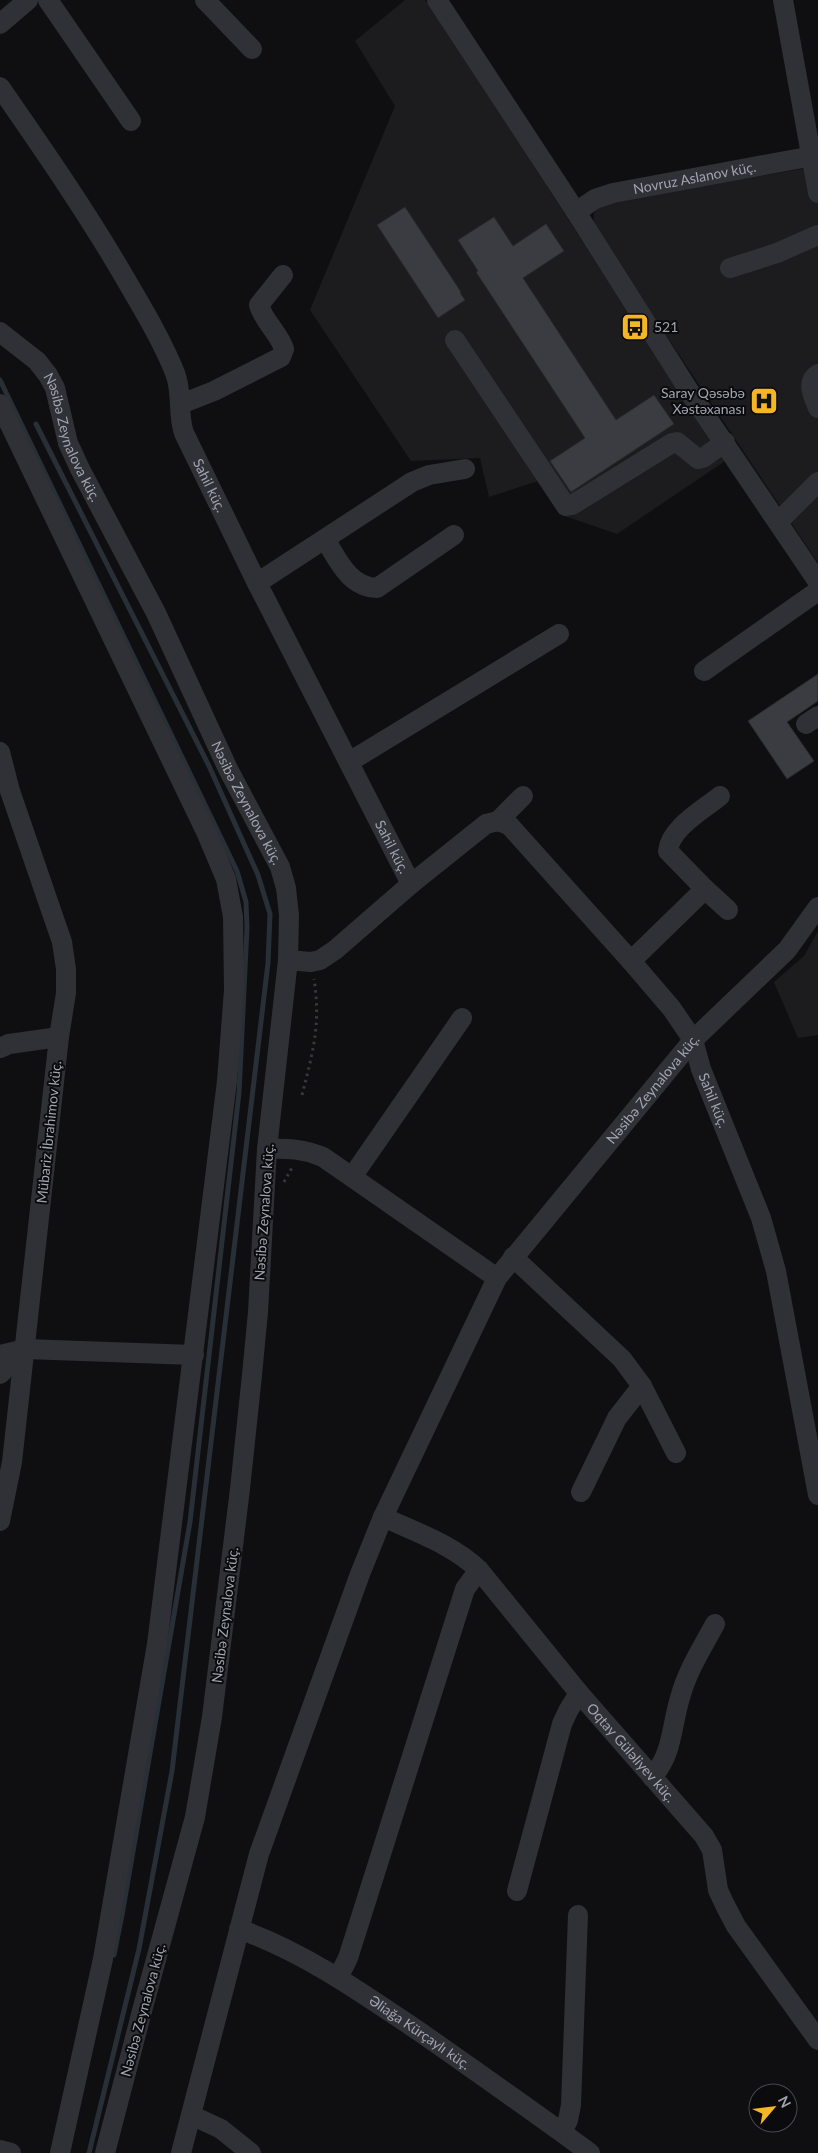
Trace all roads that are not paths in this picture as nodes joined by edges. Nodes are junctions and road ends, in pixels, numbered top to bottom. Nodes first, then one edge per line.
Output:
1 (28, 0) edge
2 (48, 0) edge
3 (205, 0) edge
4 (437, 0) edge
5 (783, 0) edge
6 (0, 24) edge
7 (252, 48) dead end
8 (0, 87) edge
9 (131, 121) dead end
10 (815, 156) edge
11 (818, 193) edge
12 (576, 212) junction
13 (818, 234) edge
14 (730, 268) dead end
15 (283, 275) dead end
16 (0, 332) edge
17 (456, 340) dead end
18 (818, 374) edge
19 (0, 404) edge
20 (181, 404) junction
21 (818, 408) edge
22 (725, 442) junction
23 (466, 469) dead end
24 (818, 482) edge
25 (779, 522) junction
26 (454, 535) dead end
27 (325, 539) junction
28 (818, 582) edge
29 (257, 583) junction
30 (818, 591) edge
31 (559, 634) dead end
32 (704, 671) dead end
33 (0, 752) edge
34 (349, 762) junction
35 (5, 794) edge
36 (523, 796) dead end
37 (720, 796) dead end
38 (498, 821) junction
39 (411, 884) junction
40 (705, 889) junction
41 (818, 907) edge
42 (728, 910) dead end
43 (288, 960) junction
44 (631, 961) junction
45 (462, 1018) dead end
46 (59, 1037) junction
47 (693, 1040) junction
48 (0, 1048) edge
49 (267, 1149) junction
50 (352, 1177) junction
51 (513, 1257) junction
52 (497, 1278) junction
53 (25, 1349) junction
54 (0, 1355) edge
55 (194, 1355) junction
56 (0, 1374) edge
57 (642, 1386) junction
58 (676, 1453) dead end
59 (581, 1492) dead end
60 (818, 1495) edge
61 (384, 1517) junction
62 (0, 1521) edge
63 (479, 1570) junction
64 (715, 1624) dead end
65 (580, 1694) junction
66 (652, 1778) junction
67 (517, 1891) dead end
68 (578, 1915) dead end
69 (239, 1929) junction
70 (337, 1976) junction
71 (818, 2040) edge
72 (191, 2115) junction
73 (562, 2132) junction
74 (0, 2150) edge
75 (11, 2153) edge
76 (60, 2153) edge
77 (105, 2153) edge
78 (181, 2153) edge
79 (251, 2153) edge
80 (590, 2153) edge

1 - 6 street
2 - 9 street
3 - 7 street
4 - 12 street
5 - 10 street
8 - 20 street, Sahil küç.
10 - 11 street
10 - 12 street, Novruz Aslanov küç.
12 - 22 street
13 - 14 street
15 - 20 street
16 - 43 street, Nəsibə Zeynalova küç.
17 - 22 street
18 - 21 street
19 - 55 street
20 - 29 street, Sahil küç.
22 - 25 street
23 - 27 street
24 - 25 street
25 - 28 street
26 - 27 street
27 - 29 street
29 - 34 street, Sahil küç.
30 - 32 street
31 - 34 street
33 - 35 street, Mübariz İbrahimov küç.
34 - 39 street, Sahil küç.
35 - 46 street, Mübariz İbrahimov küç.
36 - 38 street
37 - 40 street
38 - 39 street, Sahil küç.
38 - 44 street, Sahil küç.
39 - 43 street
40 - 42 street
40 - 44 street
41 - 47 street, Nəsibə Zeynalova küç.
43 - 49 street, Nəsibə Zeynalova küç.
44 - 47 street, Sahil küç.
45 - 50 street
46 - 48 street
46 - 53 street, Mübariz İbrahimov küç.
47 - 51 street, Nəsibə Zeynalova küç.
47 - 60 street, Sahil küç.
49 - 50 street
49 - 77 street, Nəsibə Zeynalova küç.
50 - 52 street
51 - 52 street, Nəsibə Zeynalova küç.
51 - 57 street
52 - 61 street, Nəsibə Zeynalova küç.
53 - 54 street
53 - 55 street
53 - 56 street
53 - 62 street, Mübariz İbrahimov küç.
55 - 76 street
57 - 58 street
57 - 59 street
61 - 63 street, Oqtay Güləliyev küç.
61 - 69 street, Nəsibə Zeynalova küç.
63 - 65 street, Oqtay Güləliyev küç.
63 - 70 street
64 - 66 street
65 - 66 street, Oqtay Güləliyev küç.
65 - 67 street
66 - 71 street, Oqtay Güləliyev küç.
68 - 73 street
69 - 70 street, Əliağa Kürçaylı küç.
69 - 72 street, Nəsibə Zeynalova küç.
70 - 73 street, Əliağa Kürçaylı küç.
72 - 78 street, Nəsibə Zeynalova küç.
72 - 79 street
73 - 80 street, Əliağa Kürçaylı küç.
74 - 75 street

